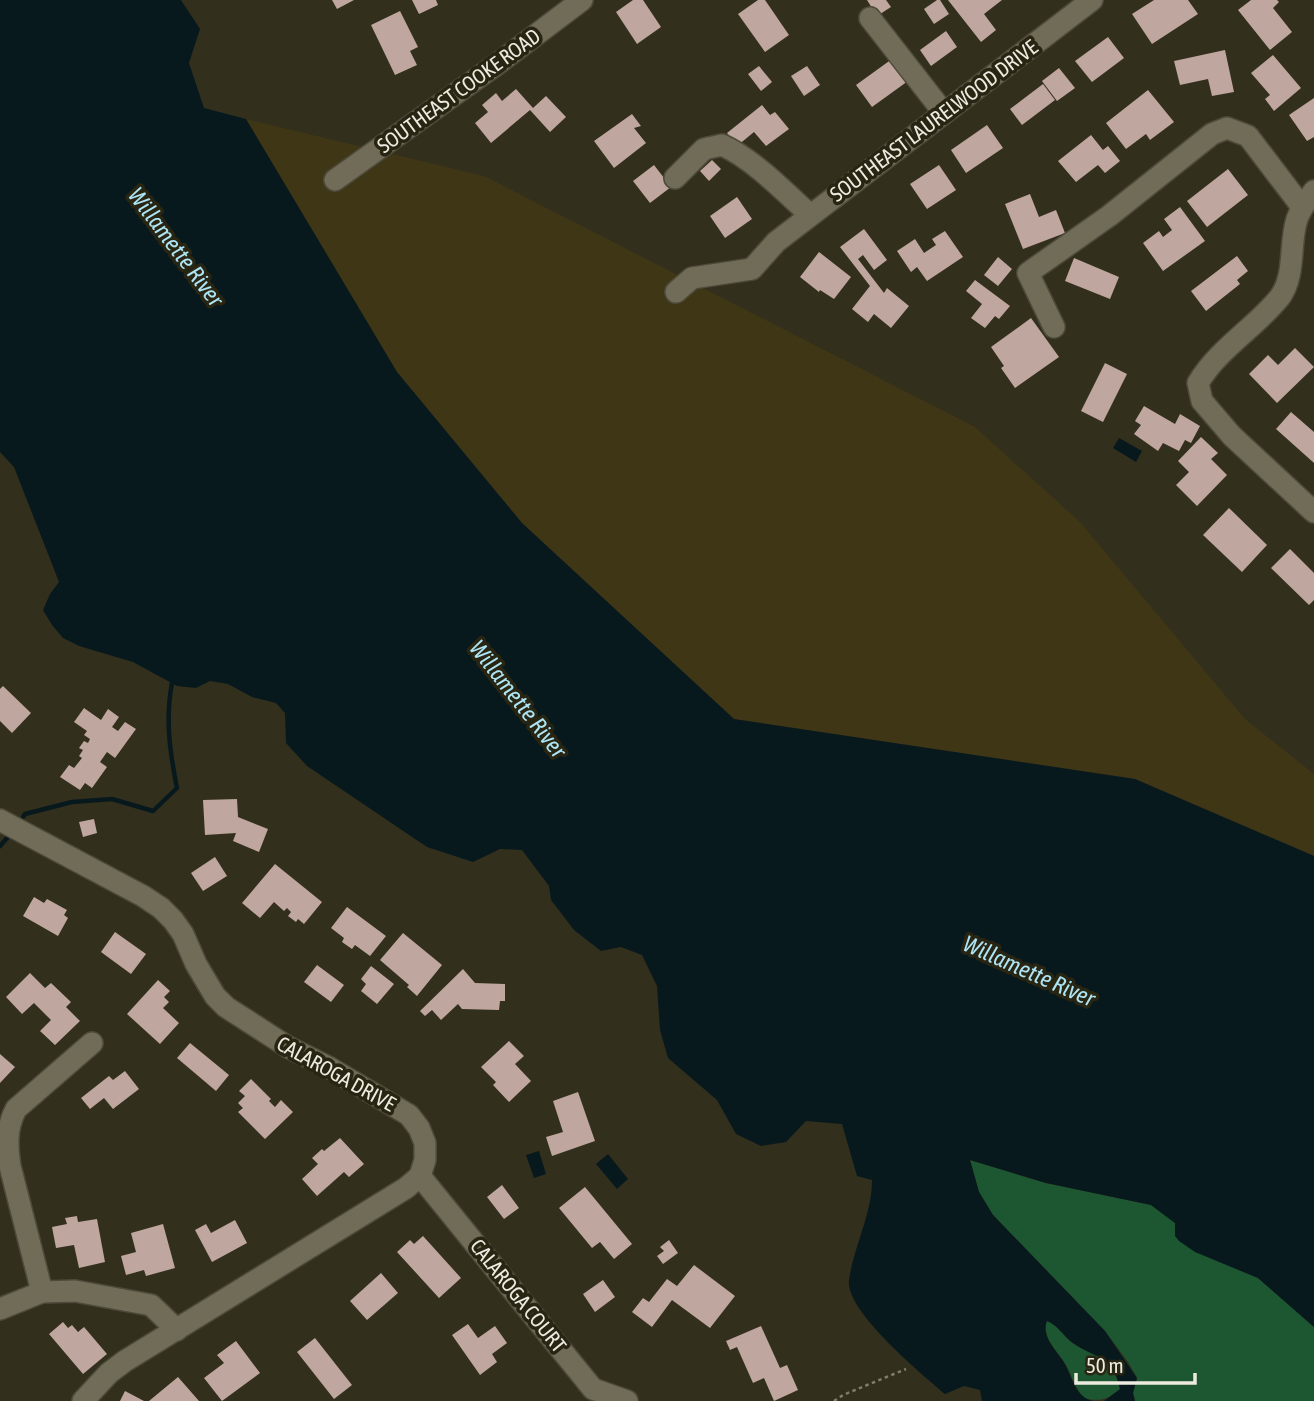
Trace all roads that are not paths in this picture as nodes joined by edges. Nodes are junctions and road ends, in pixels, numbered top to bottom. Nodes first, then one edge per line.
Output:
1 (582, 0) edge
2 (1092, 0) edge
3 (870, 18) dead end
4 (944, 113) junction
5 (675, 178) dead end
6 (335, 180) dead end
7 (1308, 199) edge
8 (810, 215) junction
9 (676, 292) dead end
10 (1054, 327) dead end
11 (1314, 512) edge
12 (0, 820) edge
13 (92, 1043) dead end
14 (420, 1176) junction
15 (42, 1292) junction
16 (0, 1309) edge
17 (177, 1330) junction
18 (83, 1401) edge
19 (626, 1401) edge

1 - 6 street, SOUTHEAST COOKE ROAD
2 - 4 street, SOUTHEAST LAURELWOOD DRIVE
3 - 4 street
4 - 8 street, SOUTHEAST LAURELWOOD DRIVE
5 - 8 street
7 - 10 street
7 - 11 street
8 - 9 street, SOUTHEAST LAURELWOOD DRIVE
12 - 14 street, CALAROGA DRIVE
13 - 15 street
14 - 17 street
14 - 19 street, CALAROGA COURT
15 - 16 street
15 - 17 street
17 - 18 street

